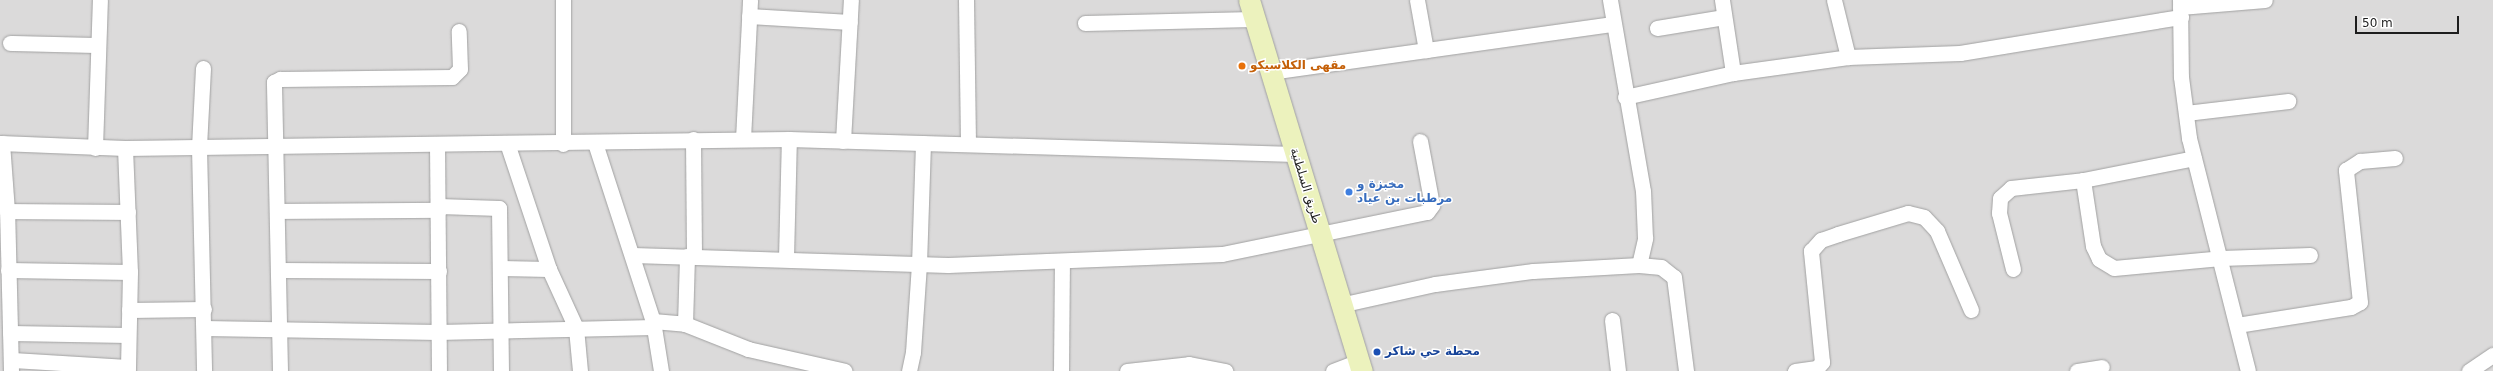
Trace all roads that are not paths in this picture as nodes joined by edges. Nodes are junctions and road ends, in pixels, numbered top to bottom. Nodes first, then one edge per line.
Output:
1 (100, 0) edge
2 (563, 0) edge
3 (750, 0) edge
4 (851, 0) edge
5 (966, 0) edge
6 (1418, 0) edge
7 (1610, 0) edge
8 (1722, 0) edge
9 (1834, 0) edge
10 (2265, 0) edge
11 (2180, 8) edge
12 (1251, 9) edge
13 (749, 16) junction
14 (1724, 17) junction
15 (850, 22) junction
16 (1085, 23) dead end
17 (1613, 24) junction
18 (1657, 28) dead end
19 (459, 32) dead end
20 (10, 43) dead end
21 (98, 45) junction
22 (1426, 50) junction
23 (1848, 57) junction
24 (203, 68) dead end
25 (1270, 72) junction
26 (1733, 73) junction
27 (1625, 97) junction
28 (2288, 101) dead end
29 (2186, 113) junction
30 (693, 138) junction
31 (743, 139) junction
32 (789, 139) junction
33 (843, 141) junction
34 (1420, 141) dead end
35 (923, 142) junction
36 (1, 143) edge
37 (507, 143) junction
38 (437, 144) junction
39 (563, 144) junction
40 (595, 144) junction
41 (968, 144) junction
42 (277, 146) junction
43 (200, 147) junction
44 (95, 148) junction
45 (125, 148) junction
46 (1295, 154) junction
47 (2194, 158) junction
48 (2395, 158) dead end
49 (2083, 180) junction
50 (524, 199) junction
51 (439, 208) junction
52 (499, 208) junction
53 (8, 211) junction
54 (278, 211) junction
55 (128, 212) junction
56 (1319, 234) junction
57 (633, 255) junction
58 (2310, 255) dead end
59 (691, 256) junction
60 (786, 258) junction
61 (2220, 258) junction
62 (1062, 263) junction
63 (919, 264) junction
64 (1639, 265) junction
65 (501, 268) junction
66 (549, 269) junction
67 (2013, 269) dead end
68 (8, 270) junction
69 (279, 270) junction
70 (439, 271) junction
71 (130, 272) junction
72 (1340, 305) junction
73 (204, 309) junction
74 (129, 310) junction
75 (1971, 310) dead end
76 (4, 313) edge
77 (1612, 320) dead end
78 (654, 324) junction
79 (685, 324) junction
80 (2237, 325) junction
81 (204, 328) junction
82 (500, 328) junction
83 (576, 328) junction
84 (278, 330) junction
85 (438, 332) junction
86 (10, 333) junction
87 (128, 335) junction
88 (2493, 355) edge
89 (11, 365) edge
90 (1360, 366) edge
91 (2102, 367) dead end
92 (128, 369) edge
93 (204, 371) edge
94 (280, 371) edge
95 (439, 371) edge
96 (501, 371) edge
97 (580, 371) edge
98 (661, 371) edge
99 (845, 371) edge
100 (909, 371) edge
101 (1061, 371) edge
102 (1127, 371) edge
103 (1225, 371) edge
104 (1333, 371) edge
105 (1618, 371) edge
106 (1686, 371) edge
107 (1795, 371) edge
108 (2077, 371) edge
109 (2248, 371) edge
110 (2469, 371) edge

1 - 21 street
2 - 39 street
3 - 13 street
4 - 15 street
5 - 41 street
6 - 22 street
7 - 17 street
8 - 14 street
9 - 23 street
10 - 11 street
11 - 23 street
11 - 29 street
12 - 16 street
12 - 25 main road, طريق السلطنية
13 - 15 street
13 - 31 street
14 - 18 street
14 - 26 street
15 - 33 street
17 - 22 street
17 - 27 street
19 - 42 street
20 - 21 street
21 - 44 street
22 - 25 street
23 - 26 street
24 - 43 street
25 - 46 main road, طريق السلطنية
26 - 27 street
27 - 64 street
28 - 29 street
29 - 47 street
30 - 31 street
30 - 40 street
30 - 59 street
31 - 32 street
32 - 33 street
32 - 60 street
33 - 35 street
34 - 56 street
35 - 41 street
35 - 63 street
36 - 44 street
36 - 53 street
37 - 38 street
37 - 39 street
37 - 50 street
38 - 42 street
38 - 51 street
39 - 40 street
40 - 57 street
41 - 46 street
42 - 43 street
42 - 54 street
43 - 45 street
43 - 73 street
44 - 45 street
45 - 55 street
46 - 56 main road, طريق السلطنية
47 - 49 street
47 - 61 street
48 - 80 street
49 - 61 street
49 - 67 street
50 - 52 street
50 - 66 street
51 - 52 street
51 - 54 street
51 - 70 street
52 - 65 street
53 - 55 street
53 - 68 street
54 - 69 street
55 - 71 street
56 - 62 street
56 - 72 main road, طريق السلطنية
57 - 59 street
57 - 78 street
58 - 61 street
59 - 60 street
59 - 79 street
60 - 63 street
61 - 80 street
62 - 63 street
62 - 101 street
63 - 100 street
64 - 72 street
64 - 106 street
65 - 66 street
65 - 82 street
66 - 83 street
68 - 71 street
68 - 76 street
69 - 70 street
69 - 84 street
70 - 85 street
71 - 74 street
72 - 90 main road, طريق السلطنية
73 - 74 street
73 - 81 street
74 - 87 street
75 - 107 street
76 - 86 street
77 - 105 street
78 - 79 street
78 - 83 street
78 - 98 street
79 - 99 street
80 - 109 street
81 - 84 street
81 - 93 street
82 - 83 street
82 - 85 street
82 - 96 street
83 - 97 street
84 - 85 street
84 - 94 street
85 - 95 street
86 - 87 street
86 - 89 street
87 - 92 street
88 - 110 street
89 - 92 street
90 - 104 street
91 - 108 street
102 - 103 street

